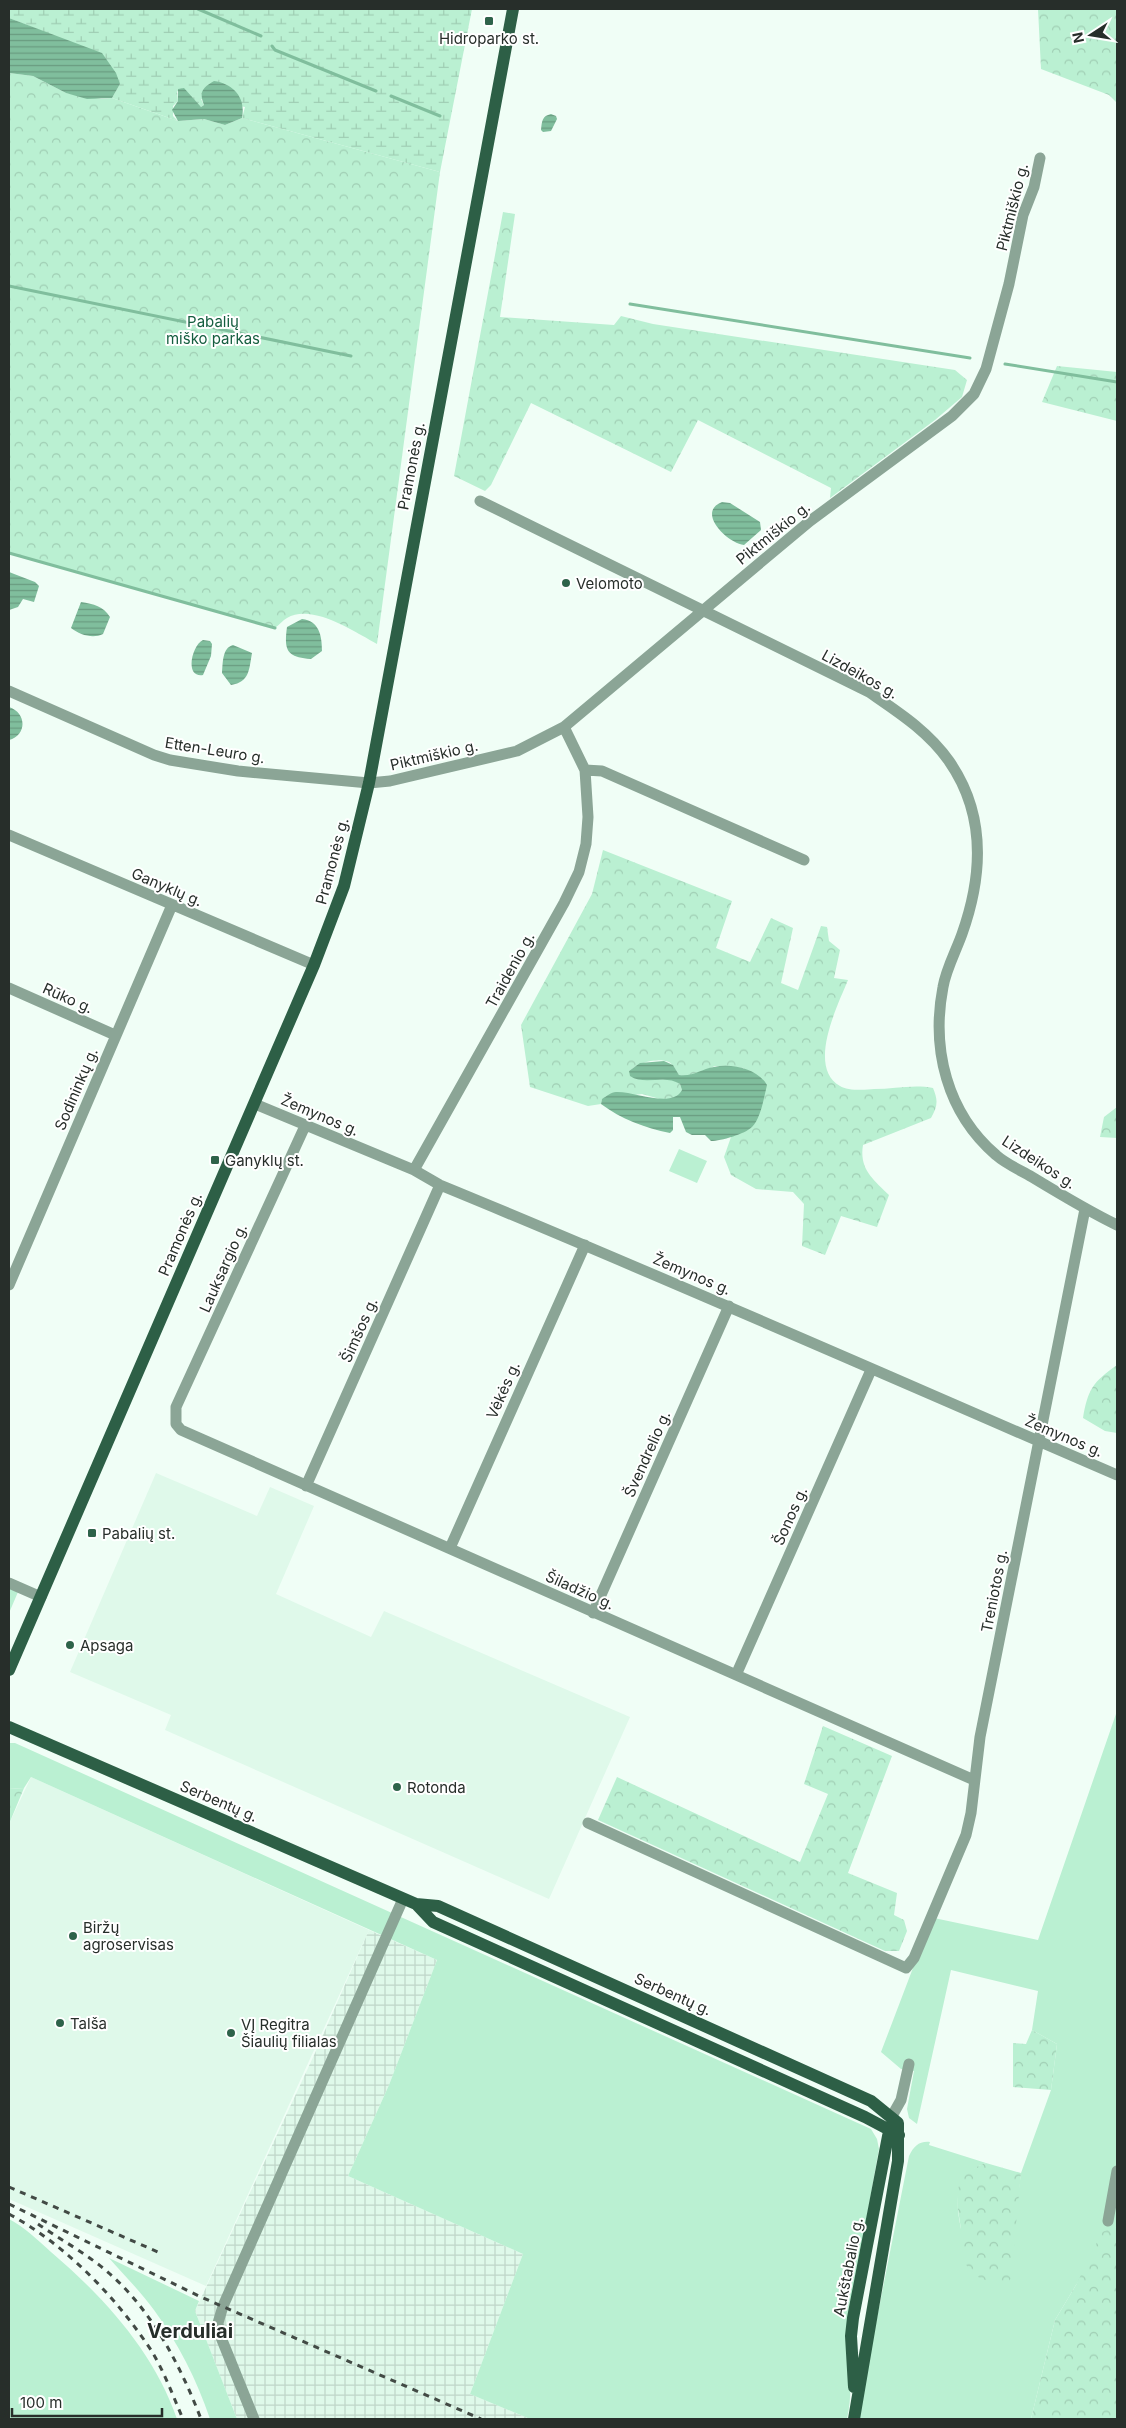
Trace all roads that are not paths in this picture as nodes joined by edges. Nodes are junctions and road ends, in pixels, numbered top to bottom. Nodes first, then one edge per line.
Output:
1 (513, 9) edge
2 (1040, 158) dead end
3 (480, 501) dead end
4 (702, 610) junction
5 (9, 691) edge
6 (564, 727) junction
7 (585, 770) junction
8 (369, 783) junction
9 (9, 835) edge
10 (804, 860) dead end
11 (172, 905) junction
12 (314, 965) junction
13 (9, 988) edge
14 (115, 1035) junction
15 (255, 1104) junction
16 (304, 1126) junction
17 (414, 1170) junction
18 (440, 1185) junction
19 (1085, 1210) junction
20 (1117, 1225) edge
21 (585, 1245) junction
22 (9, 1285) edge
23 (729, 1306) junction
24 (871, 1370) junction
25 (176, 1424) joint
26 (1039, 1441) junction
27 (1117, 1475) edge
28 (306, 1486) junction
29 (450, 1548) junction
30 (9, 1583) edge
31 (40, 1597) junction
32 (594, 1614) junction
33 (9, 1670) edge
34 (736, 1675) junction
35 (9, 1727) edge
36 (974, 1780) junction
37 (588, 1823) dead end
38 (403, 1899) junction
39 (416, 1904) junction
40 (909, 2064) dead end
41 (892, 2116) junction
42 (894, 2133) junction
43 (1117, 2171) edge
44 (1108, 2221) dead end
45 (855, 2414) edge
46 (254, 2419) edge

1 - 8 main road, Pramonės g.
2 - 4 street, Piktmiškio g.
3 - 4 street, Lizdeikos g.
4 - 6 street, Piktmiškio g.
4 - 19 street, Lizdeikos g.
5 - 8 street, Etten-Leuro g.
6 - 7 street, Traidenio g.
6 - 8 street, Piktmiškio g.
7 - 10 street
7 - 17 street, Traidenio g.
8 - 12 main road, Pramonės g.
9 - 11 street, Ganyklų g.
11 - 12 street, Ganyklų g.
11 - 14 street, Sodininkų g.
12 - 15 main road, Pramonės g.
13 - 14 street, Rūko g.
14 - 22 street, Sodininkų g.
15 - 16 street, Žemynos g.
15 - 31 main road, Pramonės g.
16 - 17 street, Žemynos g.
16 - 25 street, Lauksargio g.
17 - 18 street, Žemynos g.
18 - 21 street, Žemynos g.
18 - 28 street, Šimšos g.
19 - 20 street, Lizdeikos g.
19 - 26 street, Treniotos g.
21 - 23 street, Žemynos g.
21 - 29 street, Vėkės g.
23 - 24 street, Žemynos g.
23 - 32 street, Švendrelio g.
24 - 26 street, Žemynos g.
24 - 34 street, Šonos g.
25 - 28 street, Šiladžio g.
26 - 27 street, Žemynos g.
26 - 36 street, Treniotos g.
28 - 29 street, Šiladžio g.
29 - 32 street, Šiladžio g.
30 - 31 street
31 - 33 main road, Pramonės g.
32 - 34 street, Šiladžio g.
34 - 36 street, Šiladžio g.
35 - 38 main road, Serbentų g.
36 - 37 street, Treniotos g.
38 - 39 main road, Serbentų g.
38 - 46 street
39 - 41 main road, Serbentų g.
39 - 42 main road, Serbentų g.
40 - 41 street
41 - 42 main road
42 - 45 main road, Aukštabalio g.
42 - 45 main road, Aukštabalio g.
43 - 44 street

